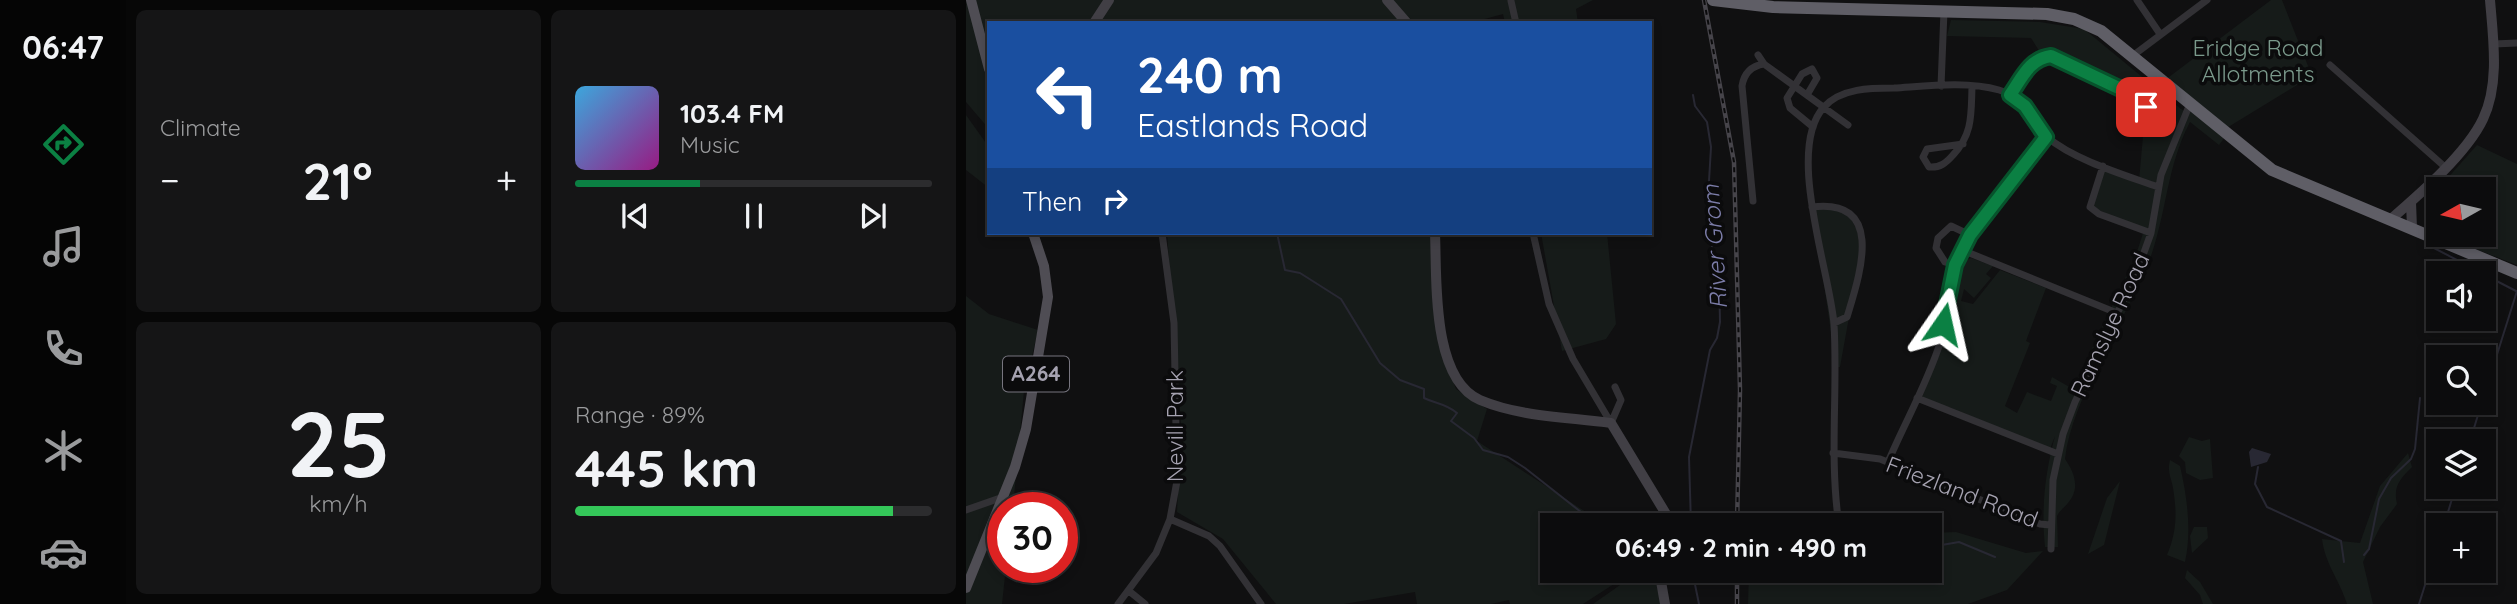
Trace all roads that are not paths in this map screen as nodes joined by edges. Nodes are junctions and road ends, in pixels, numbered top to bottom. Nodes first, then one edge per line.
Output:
1 (971, 0) edge
2 (1109, 0) edge
3 (1387, 0) edge
4 (1713, 0) edge
5 (2137, 0) edge
6 (2207, 0) edge
7 (2490, 0) edge
8 (1511, 1) edge
9 (1944, 11) junction
10 (1095, 21) edge
11 (1405, 21) edge
12 (1516, 21) edge
13 (2160, 34) junction
14 (2517, 43) edge
15 (2494, 44) junction
16 (1758, 55) dead end
17 (2131, 57) junction
18 (987, 61) edge
19 (1764, 64) junction
20 (2330, 65) dead end
21 (1941, 86) junction
22 (1972, 86) junction
23 (1795, 87) junction
24 (2125, 91) dead end
25 (1807, 95) junction
26 (2010, 95) junction
27 (1825, 106) junction
28 (2189, 106) junction
29 (1849, 125) dead end
30 (1813, 127) junction
31 (2046, 137) junction
32 (1963, 144) junction
33 (2103, 166) junction
34 (2445, 167) junction
35 (2158, 187) junction
36 (1752, 201) dead end
37 (2411, 202) junction
38 (1812, 207) junction
39 (2391, 219) junction
40 (2412, 228) junction
41 (2151, 233) junction
42 (1034, 235) edge
43 (1162, 235) edge
44 (1435, 235) edge
45 (1533, 235) edge
46 (1970, 235) junction
47 (1962, 250) junction
48 (1955, 265) junction
49 (2517, 273) edge
50 (2118, 313) junction
51 (1833, 323) junction
52 (1615, 387) dead end
53 (1917, 398) junction
54 (1611, 423) junction
55 (1833, 453) junction
56 (2058, 454) junction
57 (1888, 462) junction
58 (1005, 492) edge
59 (987, 503) edge
60 (966, 510) edge
61 (1665, 513) edge
62 (1837, 513) edge
63 (1170, 519) junction
64 (2050, 526) junction
65 (987, 537) edge
66 (2051, 549) dead end
67 (1661, 583) edge
68 (966, 588) edge
69 (1129, 592) junction
70 (1118, 604) edge
71 (1145, 604) edge
72 (1261, 604) edge
73 (1665, 604) edge

1 - 18 main road
2 - 10 street
3 - 11 street
4 - 9 highway
5 - 13 street
6 - 13 street
7 - 15 street
8 - 12 street
9 - 17 highway
9 - 21 street
13 - 17 street
14 - 15 street
15 - 34 street
16 - 19 street
17 - 28 highway
19 - 23 street
19 - 36 street
20 - 34 street
21 - 22 street
21 - 27 street
22 - 26 street
22 - 32 street
23 - 25 street
23 - 25 street
23 - 30 street
24 - 26 street
25 - 27 street
26 - 31 street
27 - 29 street
27 - 30 street
28 - 35 street, Ramslye Road
28 - 39 highway
30 - 38 street
31 - 33 street
31 - 46 street
32 - 32 street
33 - 35 street
33 - 41 street
34 - 37 street
35 - 41 street, Ramslye Road
37 - 39 street
37 - 40 street
38 - 51 street
38 - 51 street
39 - 40 highway
40 - 49 highway
41 - 50 street, Ramslye Road
42 - 58 main road, A264
43 - 63 street, Nevill Park
44 - 54 street
45 - 54 street
46 - 47 street
46 - 48 street
47 - 48 street
47 - 50 street
48 - 53 street
50 - 56 street, Ramslye Road
51 - 55 street
52 - 54 street
53 - 56 street
53 - 57 street
54 - 61 street
55 - 57 street, Friezland Road
55 - 62 street
56 - 64 street, Ramslye Road
57 - 64 street, Friezland Road
59 - 60 street
63 - 69 street, Nevill Park
63 - 72 street
64 - 66 street, Ramslye Road
65 - 68 main road, A264
67 - 73 street
69 - 70 street, Nevill Park
69 - 71 street

